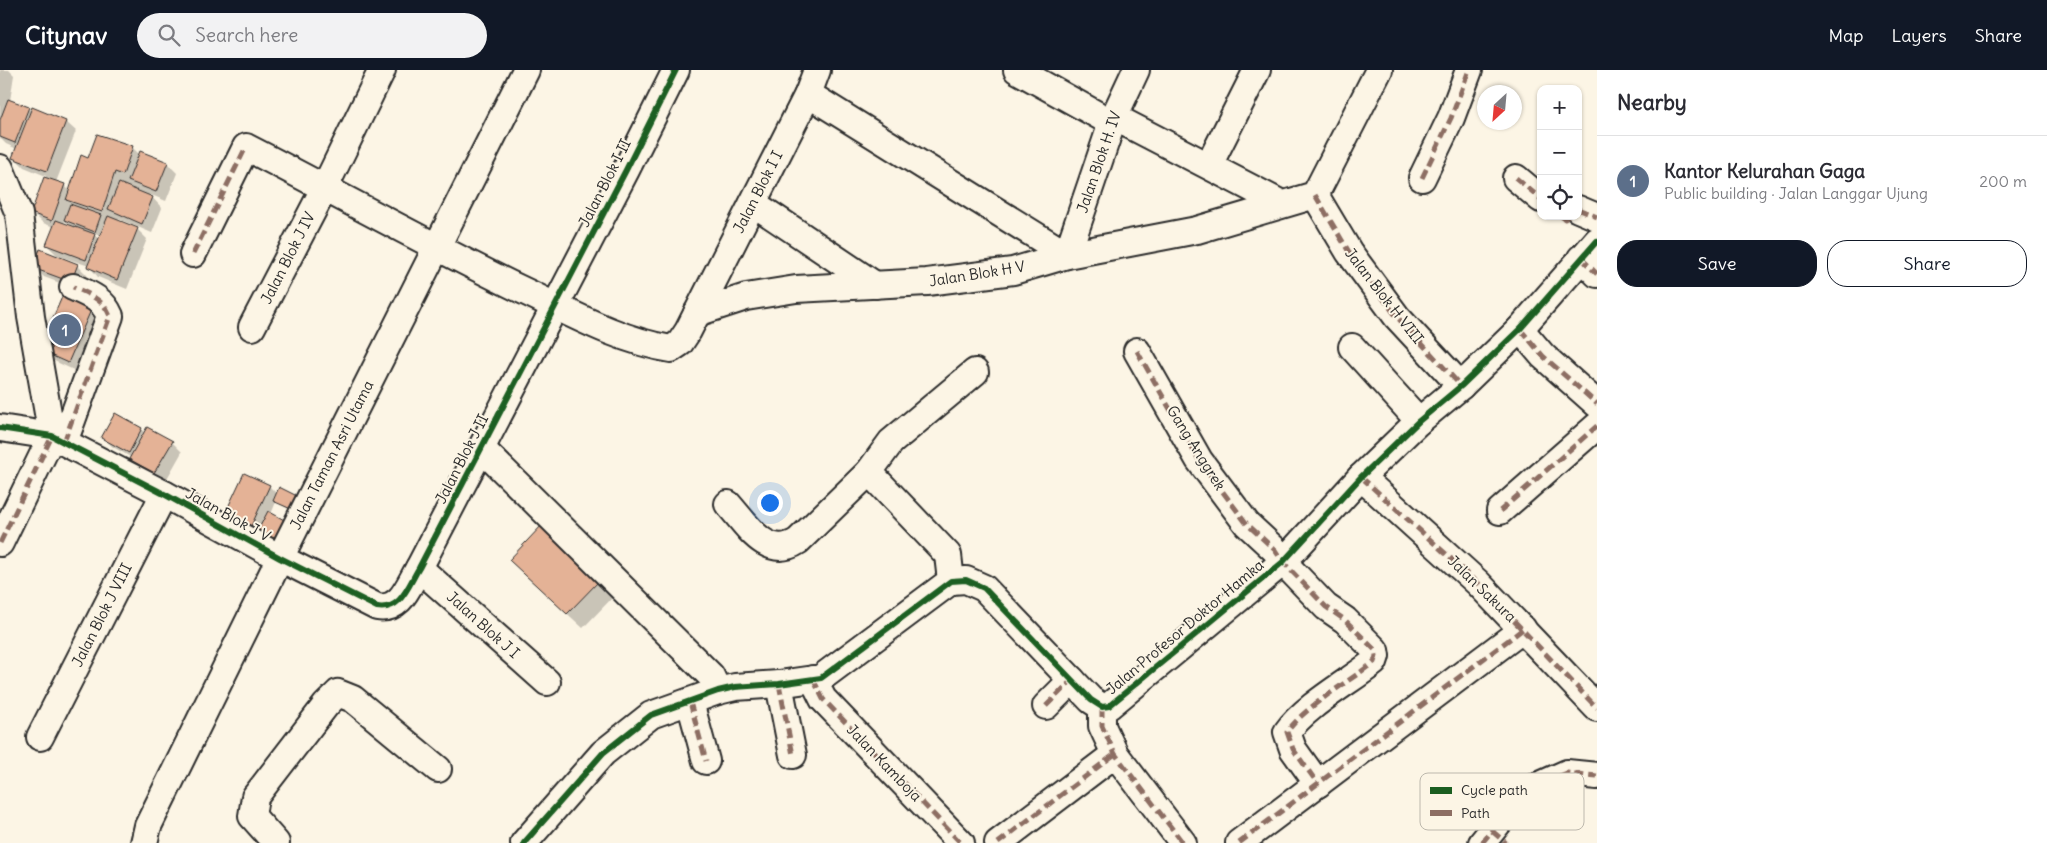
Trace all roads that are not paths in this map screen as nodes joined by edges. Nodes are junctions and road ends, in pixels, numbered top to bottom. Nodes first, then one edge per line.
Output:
1 (382, 70) edge
2 (526, 70) edge
3 (676, 70) edge
4 (817, 70) edge
5 (1017, 70) edge
6 (1136, 70) edge
7 (1257, 70) edge
8 (1379, 70) edge
9 (1469, 70) edge
10 (808, 94) junction
11 (1113, 120) junction
12 (1209, 165) junction
13 (0, 168) edge
14 (1422, 178) dead end
15 (1516, 178) dead end
16 (324, 189) junction
17 (1537, 195) edge
18 (1316, 197) junction
19 (753, 203) junction
20 (1282, 204) junction
21 (1582, 211) edge
22 (1597, 217) edge
23 (436, 248) junction
24 (194, 254) dead end
25 (1067, 255) junction
26 (1592, 258) edge
27 (73, 286) dead end
28 (875, 286) junction
29 (555, 306) junction
30 (697, 313) junction
31 (252, 327) dead end
32 (1520, 329) junction
33 (1352, 347) dead end
34 (1137, 351) dead end
35 (975, 372) dead end
36 (1461, 386) junction
37 (1597, 404) edge
38 (1419, 420) junction
39 (1597, 426) edge
40 (0, 428) edge
41 (58, 439) junction
42 (481, 448) junction
43 (869, 472) junction
44 (1361, 478) junction
45 (164, 494) junction
46 (728, 504) dead end
47 (1500, 511) dead end
48 (0, 543) edge
49 (280, 558) junction
50 (1283, 562) junction
51 (419, 568) junction
52 (951, 581) junction
53 (377, 607) joint
54 (1523, 629) junction
55 (813, 679) junction
56 (1072, 680) junction
57 (547, 682) dead end
58 (779, 684) junction
59 (718, 691) junction
60 (690, 702) junction
61 (1046, 706) dead end
62 (1102, 707) junction
63 (1597, 708) edge
64 (40, 737) dead end
65 (1114, 754) junction
66 (793, 755) dead end
67 (706, 761) dead end
68 (438, 769) dead end
69 (1318, 784) junction
70 (144, 843) edge
71 (276, 843) edge
72 (524, 843) edge
73 (961, 843) edge
74 (998, 843) edge
75 (1183, 843) edge
76 (1239, 843) edge

1 - 16 street, Jalan Blok J IV
2 - 23 street, Jalan Taman Asri Utama
3 - 29 street, Jalan Blok I II
4 - 10 street, Jalan Blok I I
5 - 11 street
6 - 11 street, Jalan Blok H. IV
7 - 12 street
8 - 18 street
9 - 14 street
10 - 19 street, Jalan Blok I I
10 - 25 street
11 - 12 street
11 - 25 street, Jalan Blok H. IV
12 - 20 street
13 - 41 street
15 - 17 street
16 - 23 street, Jalan Blok I I
16 - 24 street, Jalan Blok I I
16 - 31 street, Jalan Blok J IV
18 - 20 street, Jalan Blok H V
18 - 36 street, Jalan Blok H VIII
19 - 28 street
19 - 30 street, Jalan Blok I I
20 - 25 street, Jalan Blok H V
21 - 22 street
23 - 29 street, Jalan Blok I I
23 - 49 street, Jalan Taman Asri Utama
25 - 28 street, Jalan Blok H V
26 - 32 street, Jalan Profesor Doktor Hamka
27 - 41 street
28 - 30 street, Jalan Blok H V
29 - 30 street, Jalan Blok I I
29 - 42 street, Jalan Blok J II
32 - 36 street, Jalan Profesor Doktor Hamka
32 - 37 street
33 - 38 street
34 - 50 street, Gang Anggrek
35 - 43 street
36 - 38 street, Jalan Profesor Doktor Hamka
38 - 44 street, Jalan Profesor Doktor Hamka
39 - 47 street
40 - 41 street, Jalan Blok J V
41 - 45 street, Jalan Blok J V
41 - 48 street
42 - 51 street, Jalan Blok J II
42 - 59 street
43 - 46 street
43 - 52 street
44 - 50 street, Jalan Profesor Doktor Hamka
44 - 54 street, Jalan Sakura
45 - 49 street, Jalan Blok J V
45 - 64 street, Jalan Blok J VIII
49 - 53 street, Jalan Blok J V
49 - 70 street, Jalan Taman Asri Utama
50 - 62 street, Jalan Profesor Doktor Hamka
50 - 69 street, Gang Anggrek
51 - 53 street, Jalan Blok J II
51 - 57 street, Jalan Blok J I
52 - 55 street
52 - 56 street, Jalan Profesor Doktor Hamka
54 - 63 street, Jalan Sakura
54 - 69 street
55 - 58 street
55 - 73 street, Jalan Kamboja
56 - 61 street
56 - 62 street, Jalan Profesor Doktor Hamka
58 - 59 street
58 - 66 street
59 - 60 street
60 - 67 street
60 - 72 street
62 - 65 street
65 - 74 street
65 - 75 street
68 - 71 street
69 - 76 street

